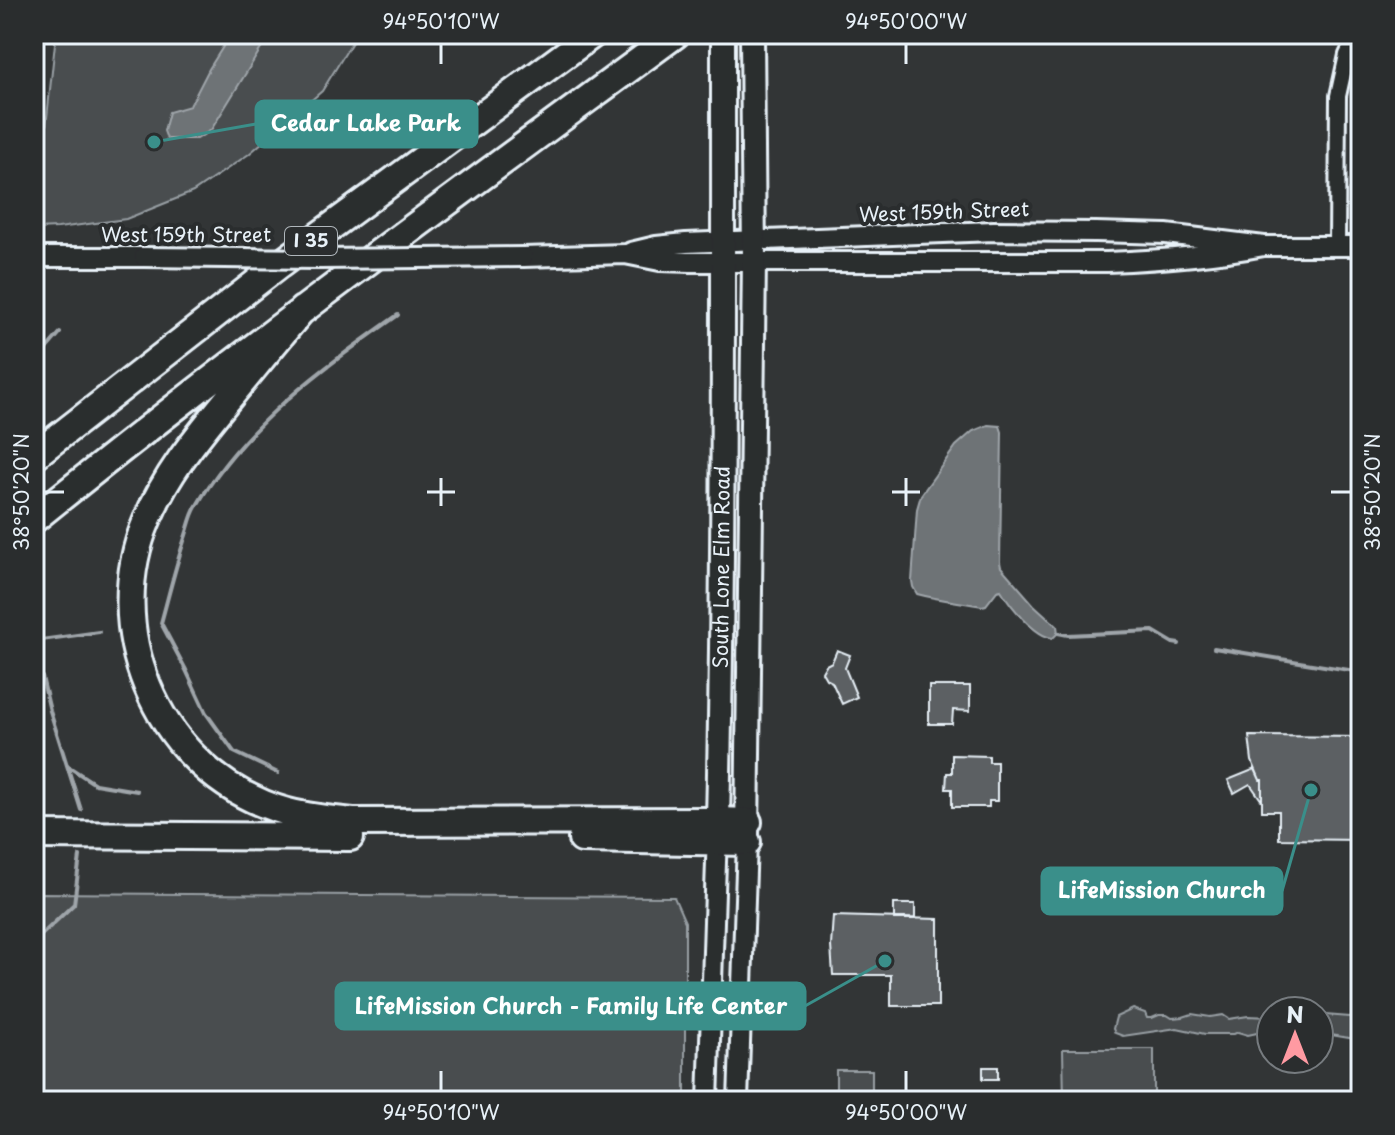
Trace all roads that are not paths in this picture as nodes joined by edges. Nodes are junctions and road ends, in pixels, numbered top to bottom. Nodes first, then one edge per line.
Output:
1 (593, 34) edge
2 (676, 34) edge
3 (723, 34) edge
4 (752, 34) edge
5 (1357, 34) edge
6 (1264, 246) junction
7 (1337, 246) junction
8 (1361, 246) edge
9 (754, 250) junction
10 (724, 251) junction
11 (34, 257) edge
12 (302, 310) junction
13 (34, 456) edge
14 (34, 519) edge
15 (717, 830) junction
16 (747, 832) junction
17 (34, 835) edge
18 (708, 1101) edge
19 (738, 1101) edge

1 - 13 highway, I 35
2 - 12 highway, I 35
3 - 10 main road, South Lone Elm Road
4 - 9 main road, South Lone Elm Road
5 - 7 street
6 - 7 street, West 159th Street
6 - 9 street, West 159th Street
6 - 9 street, West 159th Street
7 - 8 street, West 159th Street
9 - 10 street, West 159th Street
9 - 16 main road, South Lone Elm Road
10 - 11 street, West 159th Street, bridge
10 - 15 main road, South Lone Elm Road
12 - 14 highway, I 35
12 - 15 highway
15 - 16 highway
15 - 17 highway
15 - 18 street, South Lone Elm Road
16 - 19 street, South Lone Elm Road

